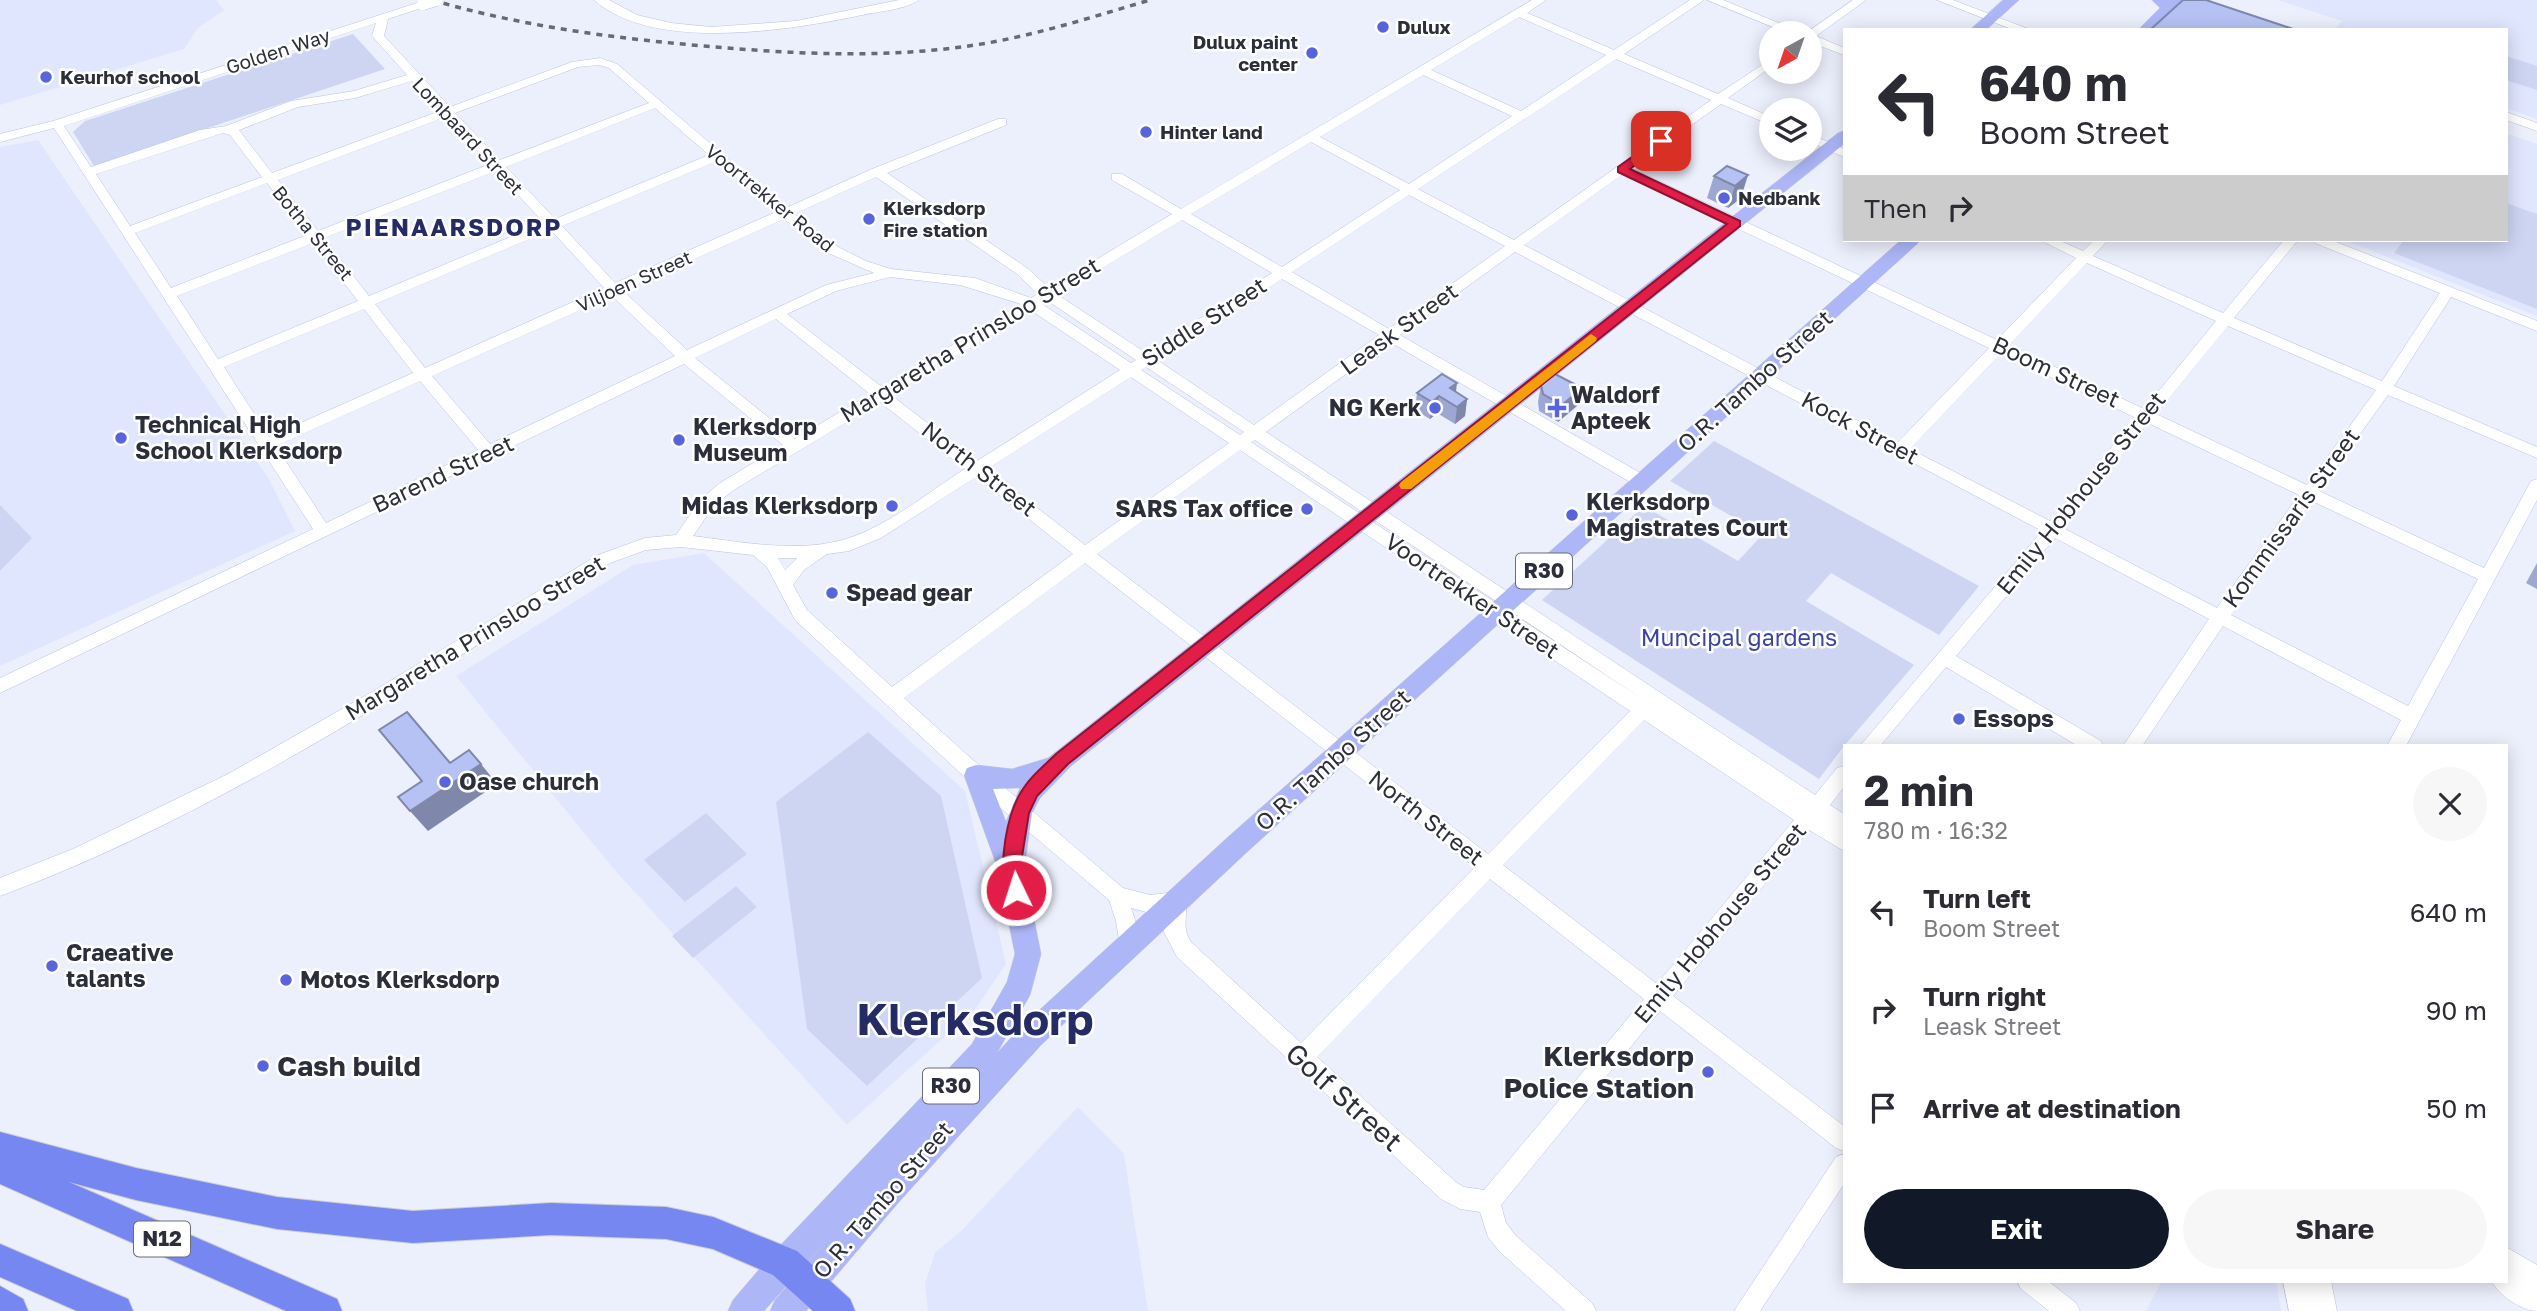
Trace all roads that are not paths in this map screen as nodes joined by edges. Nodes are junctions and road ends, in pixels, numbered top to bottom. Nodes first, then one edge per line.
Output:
1 (436, 0) edge
2 (600, 0) edge
3 (913, 0) edge
4 (1540, 0) edge
5 (1698, 0) edge
6 (1713, 0) edge
7 (1860, 0) edge
8 (1943, 0) edge
9 (2012, 0) edge
10 (2171, 2) edge
11 (2205, 9) edge
12 (1518, 13) junction
13 (383, 17) junction
14 (1993, 18) junction
15 (1766, 21) edge
16 (1822, 28) edge
17 (1980, 28) edge
18 (2020, 28) edge
19 (2146, 28) edge
20 (1822, 42) edge
21 (1843, 52) edge
22 (1615, 54) junction
23 (1422, 70) junction
24 (1759, 71) edge
25 (413, 76) junction
26 (1720, 99) junction
27 (656, 104) junction
28 (446, 113) junction
29 (1520, 115) junction
30 (1759, 116) edge
31 (2508, 117) edge
32 (1002, 122) dead end
33 (57, 124) junction
34 (2537, 127) edge
35 (229, 129) junction
36 (1309, 136) junction
37 (0, 138) edge
38 (1837, 150) edge
39 (718, 156) junction
40 (496, 167) junction
41 (1622, 169) junction
42 (88, 172) junction
43 (877, 172) junction
44 (1116, 177) dead end
45 (270, 178) junction
46 (1409, 188) junction
47 (786, 214) junction
48 (1182, 215) junction
49 (1736, 223) junction
50 (552, 225) junction
51 (128, 231) junction
52 (316, 237) junction
53 (1909, 242) edge
54 (2051, 242) edge
55 (2099, 242) edge
56 (2289, 242) edge
57 (2325, 242) edge
58 (1514, 247) junction
59 (2085, 256) junction
60 (1283, 272) junction
61 (890, 273) junction
62 (965, 282) junction
63 (1864, 283) junction
64 (614, 290) junction
65 (2449, 290) junction
66 (169, 294) junction
67 (1047, 294) junction
68 (369, 302) junction
69 (1030, 303) junction
70 (1631, 307) junction
71 (777, 313) junction
72 (2223, 319) junction
73 (2537, 326) edge
74 (1390, 336) junction
75 (1998, 345) junction
76 (685, 358) junction
77 (1145, 360) junction
78 (216, 365) junction
79 (1131, 370) junction
80 (423, 375) junction
81 (1760, 377) junction
82 (2385, 388) junction
83 (880, 393) junction
84 (1507, 404) junction
85 (2147, 415) junction
86 (1256, 432) junction
87 (1241, 441) junction
88 (267, 444) junction
89 (793, 445) junction
90 (1900, 450) junction
91 (489, 453) junction
92 (2537, 453) edge
93 (978, 469) junction
94 (1643, 482) junction
95 (2537, 485) edge
96 (2310, 493) junction
97 (1368, 516) junction
98 (2053, 529) junction
99 (323, 531) junction
100 (681, 541) junction
101 (825, 550) junction
102 (759, 551) junction
103 (1086, 553) junction
104 (2488, 577) junction
105 (785, 584) junction
106 (1502, 608) junction
107 (2220, 617) junction
108 (1205, 647) junction
109 (1945, 658) junction
110 (0, 686) edge
111 (893, 696) junction
112 (1648, 704) junction
113 (2412, 717) junction
114 (1871, 744) edge
115 (2091, 744) edge
116 (2133, 744) edge
117 (2397, 744) edge
118 (1342, 752) junction
119 (1062, 759) junction
120 (976, 775) junction
121 (1843, 775) edge
122 (1812, 812) junction
123 (1020, 813) junction
124 (1843, 824) edge
125 (1843, 842) edge
126 (1488, 866) junction
127 (1011, 869) junction
128 (0, 887) edge
129 (1116, 895) junction
130 (1176, 901) junction
131 (1128, 945) junction
132 (1658, 997) junction
133 (1300, 1059) junction
134 (1843, 1139) edge
135 (0, 1148) edge
136 (1843, 1166) edge
137 (0, 1167) edge
138 (1489, 1202) junction
139 (0, 1260) edge
140 (2508, 1260) edge
141 (797, 1273) junction
142 (2537, 1279) edge
143 (2032, 1283) edge
144 (2295, 1283) edge
145 (2319, 1283) edge
146 (2507, 1283) edge
147 (0, 1303) edge
148 (2537, 1303) edge
149 (11, 1311) edge
150 (116, 1311) edge
151 (325, 1311) edge
152 (744, 1311) edge
153 (786, 1311) edge
154 (838, 1311) edge
155 (1584, 1311) edge
156 (1746, 1311) edge
157 (2068, 1311) edge
158 (2301, 1311) edge
159 (2325, 1311) edge

1 - 13 street, Golden Way, bridge
2 - 3 street
4 - 12 street, Margaretha Prinsloo Street
5 - 22 street, Siddle Street
6 - 15 street
7 - 16 street
8 - 14 street
9 - 14 main road
10 - 11 main road
10 - 19 main road
12 - 22 street
12 - 23 street, Margaretha Prinsloo Street
13 - 25 street, Lombaard Street
13 - 33 street, Golden Way
14 - 17 main road
14 - 18 street
20 - 21 street
22 - 26 street
22 - 29 street, Siddle Street
23 - 29 street
23 - 36 street, Margaretha Prinsloo Street
24 - 26 street, Leask Street
25 - 28 street, Lombaard Street
25 - 35 street
26 - 30 street
26 - 41 street, Leask Street
27 - 28 street, Voortrekker Road
27 - 39 street, Voortrekker Road
27 - 40 street
28 - 40 street, Lombaard Street
28 - 45 street
29 - 46 street, Siddle Street
31 - 34 street
32 - 43 street, Viljoen Street
33 - 37 street, Golden Way
33 - 42 street
35 - 42 street
35 - 45 street, Botha Street
36 - 46 street, Kock Street
36 - 48 street, Margaretha Prinsloo Street
38 - 49 main road, R30
39 - 47 street, Voortrekker Road
39 - 50 street
40 - 50 street, Lombaard Street
40 - 52 street
41 - 49 street, Boom Street
41 - 58 street, Leask Street
42 - 51 street
43 - 47 street, Viljoen Street
43 - 67 street
44 - 48 street
45 - 51 street
45 - 52 street, Botha Street
46 - 58 street, Kock Street
46 - 60 street, Siddle Street
47 - 61 street, Voortrekker Road
47 - 64 street, Viljoen Street
48 - 60 street
48 - 67 street, Margaretha Prinsloo Street
49 - 63 street, Boom Street
49 - 70 main road, R30
50 - 64 street, Lombaard Street
50 - 68 street
51 - 66 street
52 - 66 street
52 - 68 street, Botha Street
53 - 63 main road, O.R. Tambo Street / R30
54 - 59 street
55 - 59 street
56 - 72 street, Emily Hobhouse Street
57 - 65 street
58 - 70 street, Kock Street
58 - 74 street, Leask Street
59 - 72 street
59 - 75 street
60 - 74 street
60 - 77 street, Siddle Street
61 - 62 street, Voortrekker Road
61 - 71 street, Barend Street
62 - 67 street, Voortrekker Road
62 - 69 street, Voortrekker Road
63 - 75 street, Boom Street
63 - 81 main road, O.R. Tambo Street / R30
64 - 76 street, Lombaard Street
64 - 80 street, Viljoen Street
65 - 73 street
65 - 82 street, Kommissaris Street
66 - 78 street
67 - 69 street, Margaretha Prinsloo Street
67 - 77 street, Voortrekker Street
68 - 78 street
68 - 80 street, Botha Street
69 - 79 street, Voortrekker Street
69 - 83 street, Margaretha Prinsloo Street
70 - 81 street, Kock Street
70 - 84 main road, R30
71 - 76 street, Barend Street
71 - 83 street, North Street
72 - 82 street
72 - 85 street, Emily Hobhouse Street
74 - 84 street
74 - 86 street, Leask Street
75 - 85 street, Boom Street
75 - 90 street
76 - 89 street, Lombaard Street
76 - 91 street, Barend Street
77 - 79 street, Siddle Street
77 - 86 street, Voortrekker Street
78 - 88 street
79 - 87 street, Voortrekker Street
79 - 93 street, Siddle Street
80 - 88 street, Viljoen Street
80 - 91 street, Botha Street
81 - 90 street, Kock Street
81 - 94 main road, O.R. Tambo Street / R30
82 - 92 street
82 - 96 street, Kommissaris Street
83 - 89 street, Margaretha Prinsloo Street
83 - 93 street, North Street
84 - 94 street
84 - 97 main road, R30
85 - 96 street, Boom Street
85 - 98 street, Emily Hobhouse Street
86 - 87 street, Leask Street
86 - 97 street, Voortrekker Street
87 - 97 street, Voortrekker Street
87 - 103 street, Leask Street
88 - 99 street
89 - 100 street, Margaretha Prinsloo Street
90 - 98 street, Kock Street
91 - 99 street, Barend Street
93 - 101 street, Siddle Street
93 - 103 street, North Street
94 - 106 main road, O.R. Tambo Street / R30
95 - 104 street
96 - 104 street, Boom Street
96 - 107 street, Kommissaris Street
97 - 106 street, Voortrekker Street
97 - 108 main road, R30
98 - 107 street, Kock Street
98 - 109 street, Emily Hobhouse Street
99 - 110 street, Barend Street
100 - 102 street, Siddle Street
100 - 128 street, Margaretha Prinsloo Street
101 - 102 street, Siddle Street
101 - 105 street
102 - 105 street
103 - 108 street, North Street
103 - 111 street, Leask Street
104 - 113 street
105 - 111 street
106 - 112 street, Voortrekker Street
106 - 118 main road, O.R. Tambo Street / R30
107 - 113 street, Kock Street
107 - 116 street, Kommissaris Street
108 - 118 street, North Street
108 - 119 main road, R30
109 - 114 street, Emily Hobhouse Street
109 - 115 street
111 - 120 street
112 - 122 street, Voortrekker Street
112 - 126 street
113 - 117 street
118 - 126 street, North Street
118 - 130 main road, O.R. Tambo Street / R30
119 - 120 main road
119 - 123 main road, R30
120 - 123 street
120 - 127 main road
121 - 122 street, Emily Hobhouse Street
122 - 124 street, Voortrekker Street
122 - 125 street, Voortrekker Street
122 - 132 street, Emily Hobhouse Street
123 - 127 main road, R30
123 - 129 street
126 - 132 street, North Street
126 - 133 street
127 - 141 main road, O.R. Tambo Street / R30
129 - 130 street
129 - 131 street
130 - 131 main road, O.R. Tambo Street / R30
130 - 133 street, Golf Street
131 - 141 main road, O.R. Tambo Street / R30
132 - 134 street, North Street
132 - 138 street, Emily Hobhouse Street
133 - 138 street, Golf Street
135 - 141 highway
136 - 156 street
137 - 151 highway, N12
138 - 155 street
139 - 150 highway
140 - 142 street
141 - 152 main road, O.R. Tambo Street / R30
141 - 153 main road, O.R. Tambo Street / R30
141 - 154 highway
143 - 157 street
144 - 158 street
145 - 159 street
146 - 148 street
147 - 149 highway

